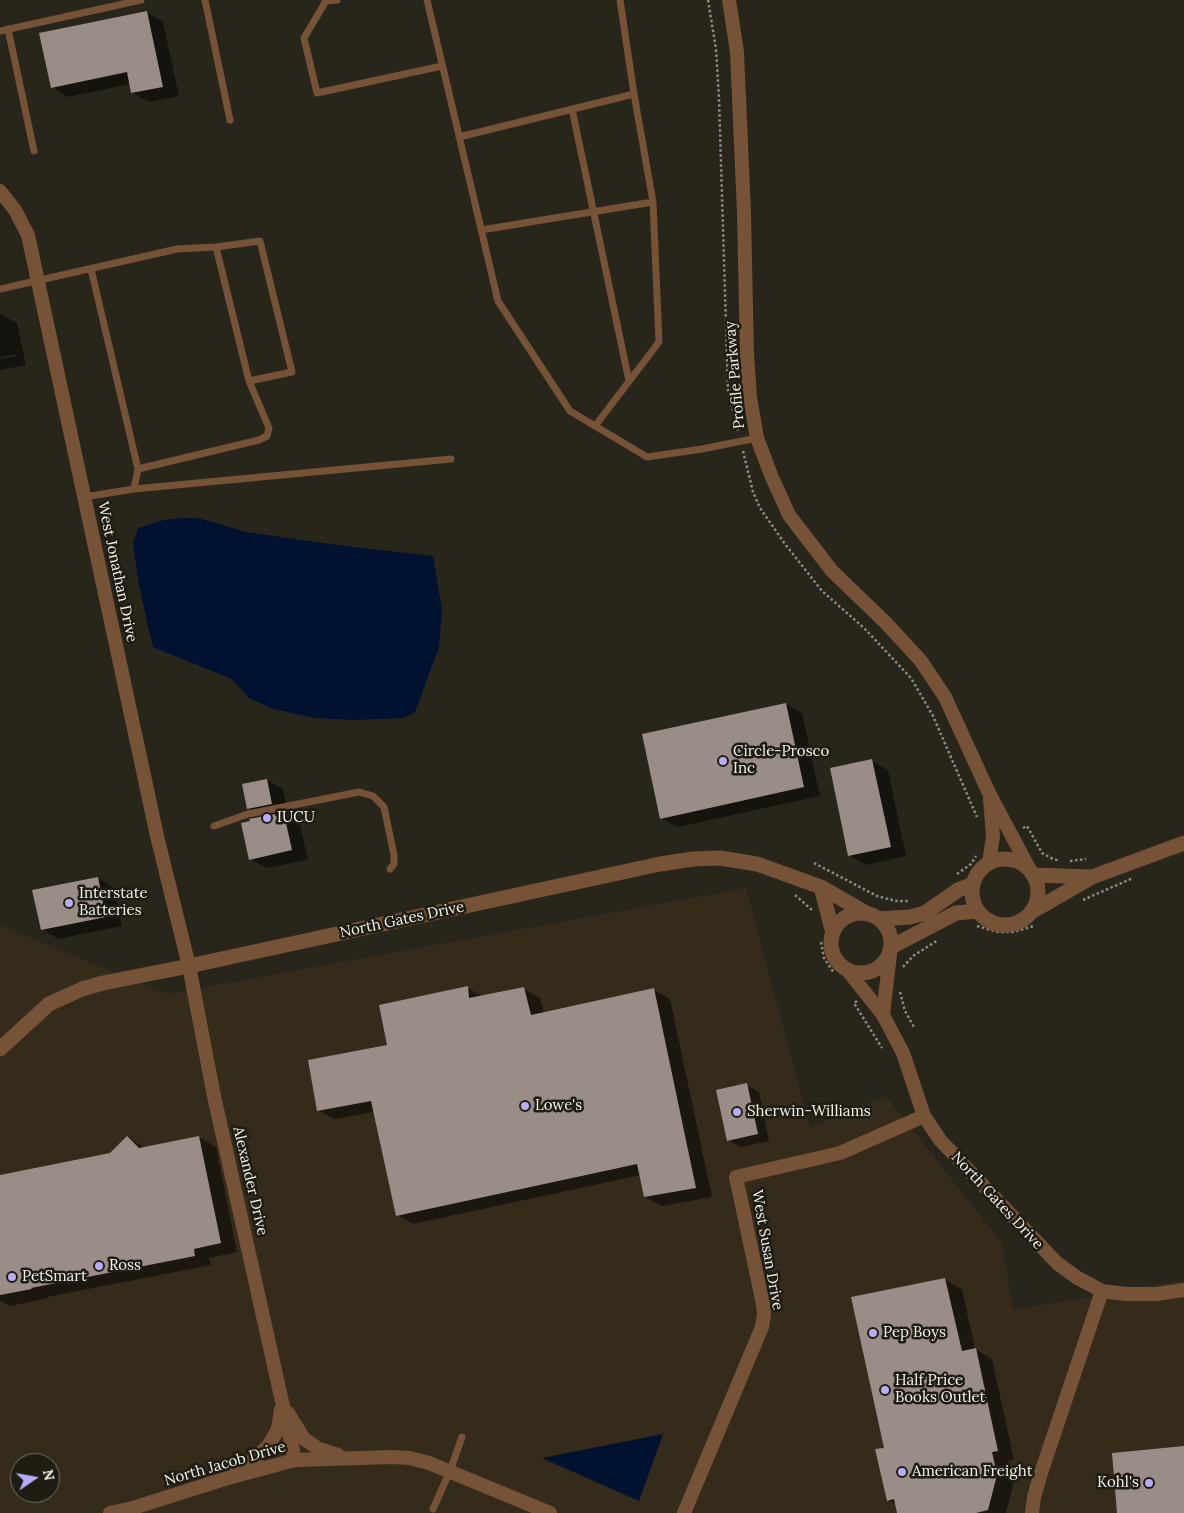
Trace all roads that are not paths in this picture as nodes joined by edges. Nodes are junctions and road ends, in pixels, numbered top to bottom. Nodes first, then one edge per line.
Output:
1 (141, 0) edge
2 (205, 0) edge
3 (337, 0) edge
4 (427, 0) edge
5 (620, 0) edge
6 (729, 0) edge
7 (326, 1) edge
8 (8, 29) junction
9 (0, 31) edge
10 (442, 66) junction
11 (634, 94) junction
12 (572, 110) junction
13 (230, 120) dead end
14 (459, 137) junction
15 (34, 151) dead end
16 (0, 191) edge
17 (653, 202) junction
18 (593, 212) junction
19 (481, 230) junction
20 (216, 247) junction
21 (91, 269) junction
22 (38, 281) junction
23 (0, 289) edge
24 (249, 381) junction
25 (629, 381) junction
26 (595, 426) junction
27 (757, 438) junction
28 (451, 459) dead end
29 (138, 469) junction
30 (134, 489) junction
31 (84, 497) junction
32 (989, 793) junction
33 (214, 826) dead end
34 (1184, 843) edge
35 (984, 857) junction
36 (390, 869) dead end
37 (1032, 873) junction
38 (1092, 877) junction
39 (973, 884) junction
40 (821, 887) junction
41 (873, 916) junction
42 (974, 918) junction
43 (1034, 918) junction
44 (827, 937) junction
45 (891, 951) junction
46 (189, 966) junction
47 (842, 974) junction
48 (883, 1015) junction
49 (0, 1049) edge
50 (924, 1116) junction
51 (1102, 1290) junction
52 (1184, 1290) edge
53 (282, 1404) junction
54 (462, 1437) dead end
55 (369, 1458) junction
56 (295, 1460) junction
57 (450, 1471) junction
58 (228, 1478) junction
59 (433, 1509) dead end
60 (110, 1513) edge
61 (550, 1513) edge
62 (684, 1513) edge
63 (1032, 1513) edge

1 - 8 lane
2 - 13 lane
3 - 7 lane
4 - 10 lane
5 - 11 lane
6 - 27 street, Profile Parkway
7 - 10 lane
8 - 9 lane
8 - 15 lane
10 - 14 lane
11 - 12 lane
11 - 17 lane
12 - 14 lane
12 - 18 lane
14 - 19 lane
16 - 22 street, West Jonathan Drive
17 - 18 lane
17 - 25 lane
18 - 19 lane
18 - 25 lane
19 - 26 lane
20 - 21 lane
20 - 24 lane
20 - 24 lane
21 - 22 lane
21 - 29 lane
22 - 23 lane
22 - 31 street, West Jonathan Drive
24 - 29 lane
25 - 26 lane
26 - 27 lane
27 - 32 street, Profile Parkway
28 - 30 lane
29 - 30 lane
30 - 31 lane
31 - 46 street, West Jonathan Drive
32 - 35 street, Profile Parkway
32 - 37 street, Profile Parkway
33 - 36 lane
34 - 38 street
35 - 37 street
35 - 39 street
37 - 38 street
37 - 43 street
38 - 43 street
39 - 41 street
39 - 42 street
40 - 41 street, North Gates Drive
40 - 44 street
40 - 46 street, North Gates Drive
41 - 44 street
41 - 45 street
42 - 43 street
42 - 45 street
44 - 47 street
45 - 47 street
45 - 48 street
46 - 49 street, North Gates Drive
46 - 53 street, Alexander Drive
47 - 48 street, North Gates Drive
48 - 50 street, North Gates Drive
50 - 51 street, North Gates Drive
50 - 62 street, West Susan Drive
51 - 52 street, North Gates Drive
51 - 63 street
53 - 55 street, Alexander Drive
53 - 56 street, Alexander Drive
53 - 58 street, Alexander Drive
54 - 57 lane
55 - 56 street, North Jacob Drive
55 - 57 street, North Jacob Drive
56 - 58 street, North Jacob Drive
57 - 59 lane
57 - 61 street, North Jacob Drive
58 - 60 street, North Jacob Drive

